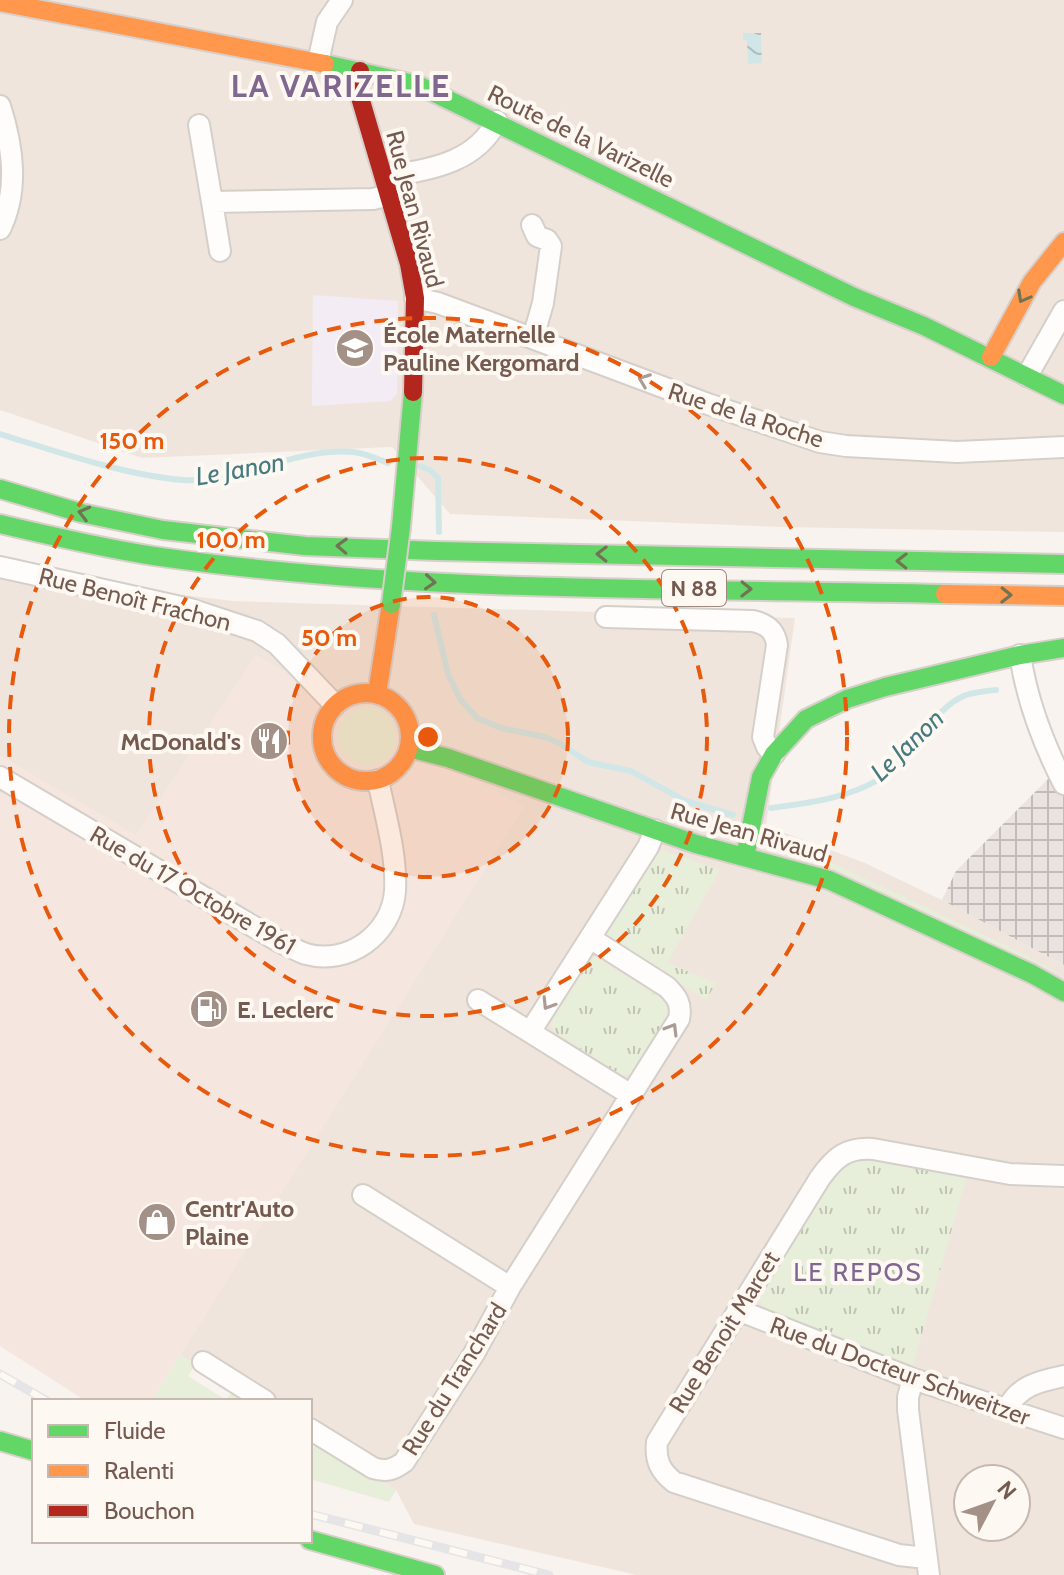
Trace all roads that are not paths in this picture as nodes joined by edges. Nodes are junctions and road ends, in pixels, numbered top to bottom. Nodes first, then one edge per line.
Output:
1 (342, 0) edge
2 (0, 2) edge
3 (77, 9) edge
4 (318, 62) junction
5 (360, 71) junction
6 (0, 106) edge
7 (497, 121) junction
8 (199, 125) dead end
9 (396, 175) dead end
10 (389, 195) junction
11 (212, 202) junction
12 (532, 225) dead end
13 (0, 229) edge
14 (1064, 242) edge
15 (220, 251) dead end
16 (415, 298) junction
17 (1064, 311) edge
18 (533, 338) junction
19 (991, 357) junction
20 (1027, 376) junction
21 (1064, 395) edge
22 (1064, 447) edge
23 (0, 489) edge
24 (0, 524) edge
25 (1064, 564) edge
26 (0, 567) edge
27 (1064, 596) edge
28 (606, 617) dead end
29 (1064, 648) edge
30 (1020, 655) junction
31 (377, 694) junction
32 (335, 705) junction
33 (409, 748) junction
34 (774, 754) junction
35 (0, 777) edge
36 (378, 780) junction
37 (1064, 784) edge
38 (655, 830) junction
39 (745, 857) junction
40 (590, 938) junction
41 (1064, 992) edge
42 (478, 1000) dead end
43 (530, 1032) junction
44 (631, 1095) junction
45 (1064, 1176) edge
46 (363, 1195) dead end
47 (510, 1287) junction
48 (738, 1310) junction
49 (203, 1362) dead end
50 (1064, 1376) edge
51 (913, 1379) junction
52 (262, 1399) edge
53 (1007, 1410) junction
54 (1064, 1428) edge
55 (312, 1430) edge
56 (0, 1441) edge
57 (32, 1450) edge
58 (312, 1541) edge
59 (928, 1566) edge
60 (435, 1575) edge

1 - 4 street
2 - 3 main road, Route de la Varizelle
3 - 4 main road, Route de la Varizelle
4 - 5 main road, Route de la Varizelle
5 - 7 main road, Route de la Varizelle
5 - 10 main road, Rue Jean Rivaud
6 - 13 street
7 - 9 street
7 - 19 main road, Route de la Varizelle
8 - 11 street
10 - 11 street
10 - 16 main road, Rue Jean Rivaud
11 - 15 street
12 - 18 street
14 -> 19 main road
16 - 18 street, Rue de la Roche
16 - 31 main road, Rue Jean Rivaud, bridge
17 - 20 street
22 -> 18 street, Rue de la Roche
19 - 20 main road, Route de la Varizelle
20 - 21 main road, Route de la Varizelle
25 -> 23 main road, N 88
24 -> 27 main road, N 88
26 - 32 street, Rue Benoît Frachon
28 - 34 street
29 - 30 main road
30 - 34 main road
30 - 37 street
31 - 32 main road
31 - 33 main road
32 - 36 main road
33 - 36 main road
33 - 38 main road, Rue Jean Rivaud
34 - 39 main road
35 - 36 street, Rue du 17 Octobre 1961
38 - 39 main road, Rue Jean Rivaud
38 - 40 street
39 - 41 main road, Rue Jean Rivaud
40 -> 43 street
44 -> 40 street, Rue du Tranchard
42 - 43 street
43 - 44 street
44 - 47 street, Rue du Tranchard
45 - 48 street, Rue Benoit Marcet
46 - 47 street, Rue du Tranchard
47 - 55 street, Rue du Tranchard
48 - 51 street, Rue du Docteur Schweitzer
48 - 59 street, Rue Benoit Marcet
49 - 52 street
50 - 53 street
51 - 53 street, Rue du Docteur Schweitzer
51 - 59 street, Rue Benoit Marcet
53 - 54 street, Rue du Docteur Schweitzer
56 - 57 main road
58 - 60 main road

